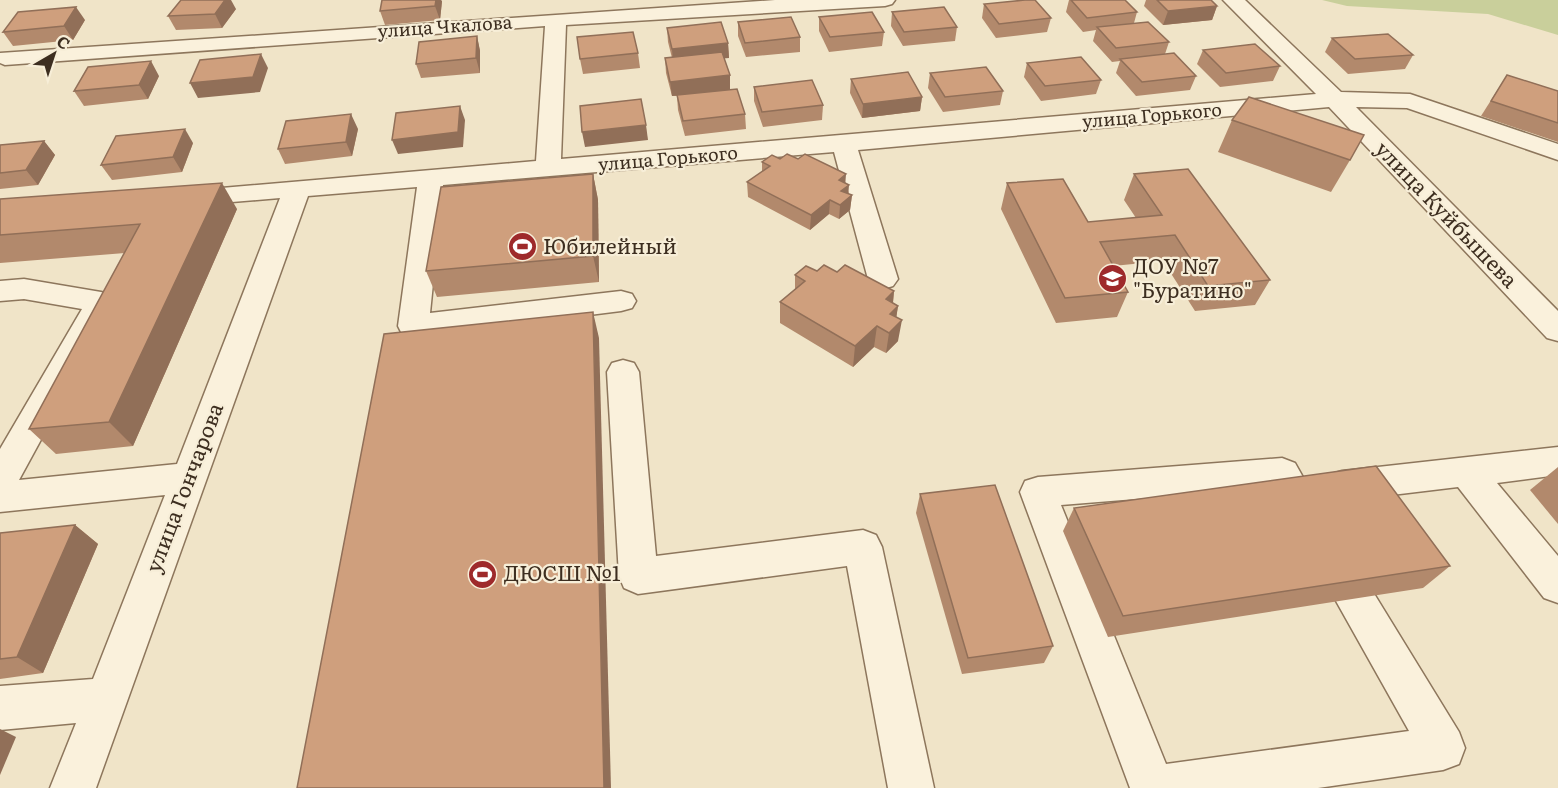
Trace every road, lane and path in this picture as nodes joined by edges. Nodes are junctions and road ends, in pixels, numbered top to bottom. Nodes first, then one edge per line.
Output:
1 (885, 0) edge
2 (1233, 0) edge
3 (556, 20) junction
4 (5, 58) dead end
5 (1335, 99) junction
6 (844, 144) junction
7 (1558, 152) edge
8 (548, 168) junction
9 (431, 178) junction
10 (297, 189) junction
11 (154, 200) edge
12 (883, 279) dead end
13 (0, 291) edge
14 (621, 301) dead end
15 (1558, 330) edge
16 (623, 372) dead end
17 (1558, 461) edge
18 (1467, 472) junction
19 (190, 477) junction
20 (0, 480) edge
21 (1293, 492) junction
22 (0, 496) edge
23 (1558, 585) edge
24 (105, 699) junction
25 (0, 708) edge
26 (73, 788) edge
27 (911, 788) edge
28 (1153, 788) edge
29 (1158, 788) edge

1 - 3 street, улица Чкалова
2 - 5 street
3 - 4 street, улица Чкалова
3 - 8 street
5 - 6 street, улица Горького
5 - 7 street, улица Горького
5 - 15 street, улица Куйбышева
6 - 8 street, улица Горького
6 - 12 street
8 - 9 street, улица Горького
9 - 10 street, улица Горького
9 - 14 street
10 - 11 street, улица Горького
10 - 19 street, улица Гончарова
13 - 20 street
16 - 27 street
17 - 18 street
18 - 21 street
18 - 23 street
19 - 22 street
19 - 24 street, улица Гончарова
21 - 28 street
21 - 29 street
24 - 25 street
24 - 26 street, улица Гончарова

